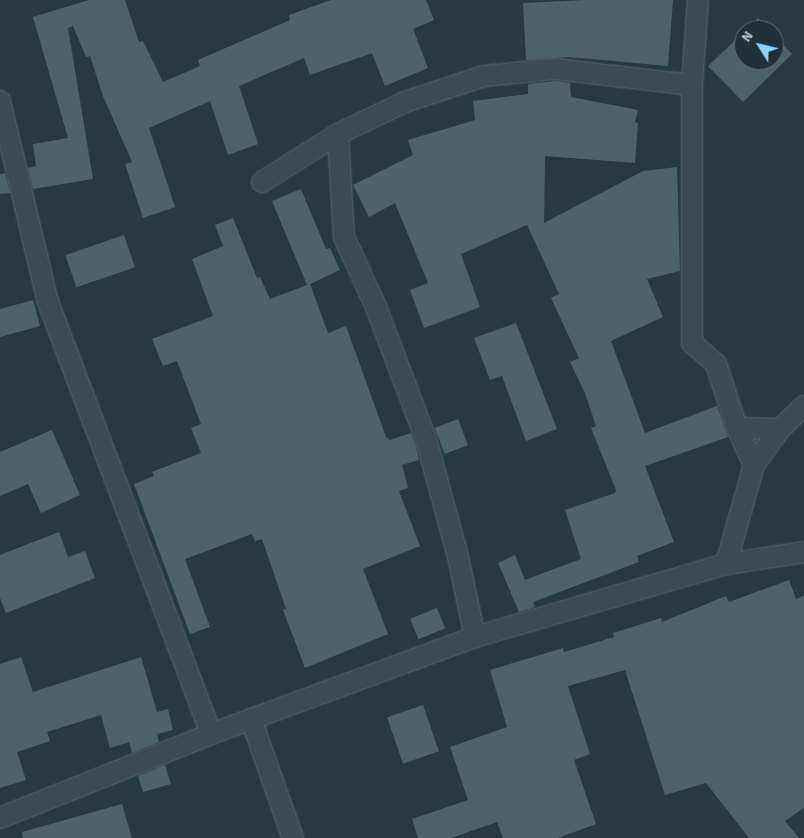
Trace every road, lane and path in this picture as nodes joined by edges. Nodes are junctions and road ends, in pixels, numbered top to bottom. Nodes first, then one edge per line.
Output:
1 (698, 0) edge
2 (692, 85) junction
3 (0, 101) edge
4 (338, 134) junction
5 (262, 182) dead end
6 (804, 406) edge
7 (736, 428) junction
8 (780, 429) junction
9 (754, 465) junction
10 (804, 552) edge
11 (726, 564) junction
12 (475, 637) junction
13 (250, 719) junction
14 (211, 734) junction
15 (0, 818) edge
16 (294, 838) edge

1 - 2 street
2 - 4 street
2 - 7 street
3 - 14 street
4 - 5 street
4 - 12 street
6 - 8 street
7 - 8 street
7 - 9 street
8 - 9 street
9 - 11 street
10 - 11 street
11 - 12 street
12 - 13 street
13 - 14 street
13 - 16 street
14 - 15 street

